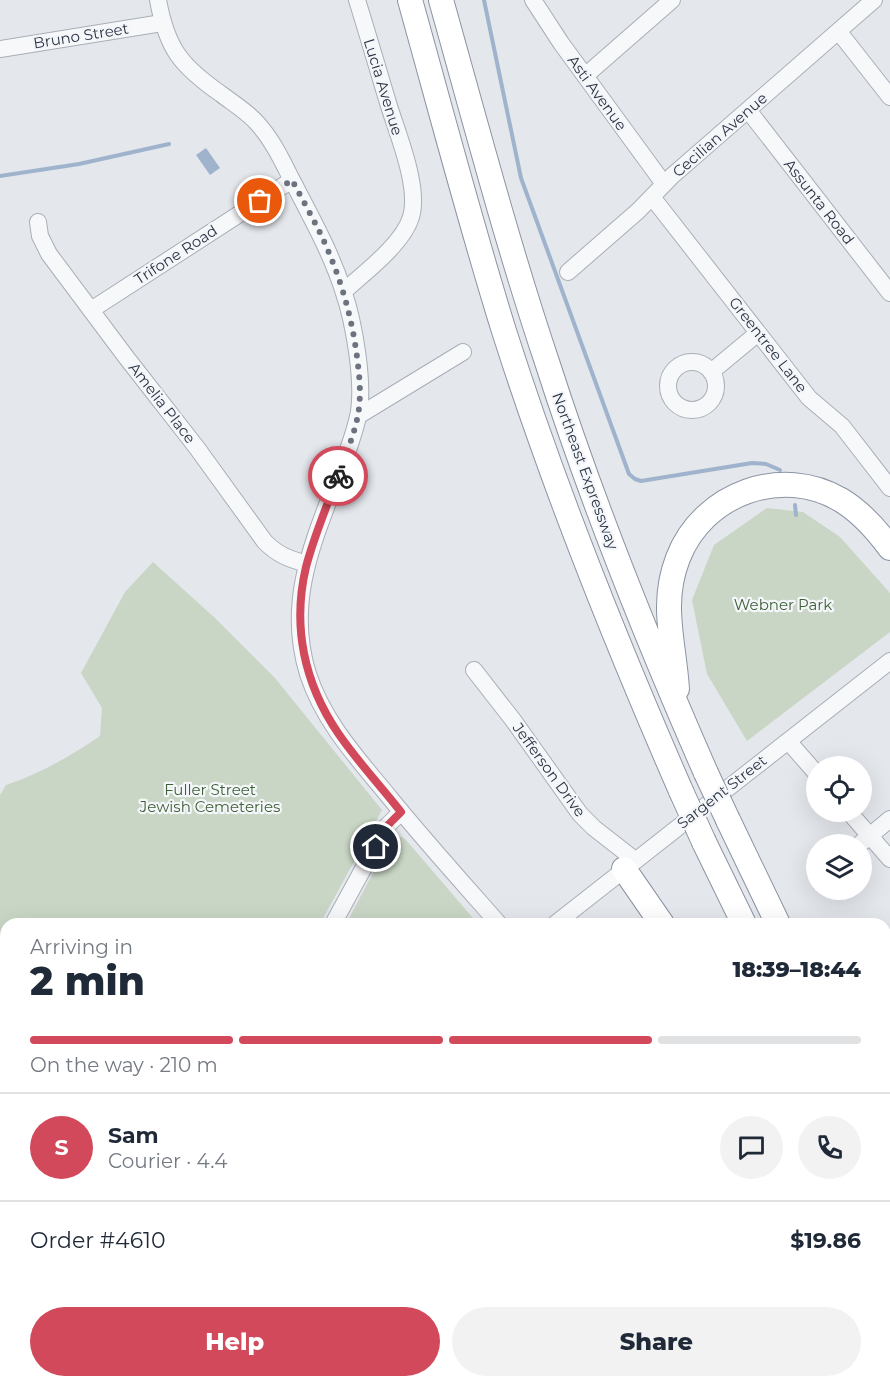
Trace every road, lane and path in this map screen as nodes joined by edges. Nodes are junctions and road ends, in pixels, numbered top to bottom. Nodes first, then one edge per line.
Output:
1 (158, 0) edge
2 (357, 0) edge
3 (411, 0) edge
4 (441, 0) edge
5 (533, 0) edge
6 (672, 0) edge
7 (874, 0) edge
8 (162, 23) junction
9 (838, 32) junction
10 (0, 49) edge
11 (585, 76) junction
12 (890, 97) edge
13 (748, 110) junction
14 (292, 180) junction
15 (664, 184) junction
16 (652, 197) junction
17 (38, 222) dead end
18 (568, 272) dead end
19 (344, 291) junction
20 (890, 293) edge
21 (91, 310) junction
22 (758, 333) junction
23 (463, 352) dead end
24 (711, 372) dead end
25 (358, 416) junction
26 (890, 488) edge
27 (890, 548) edge
28 (307, 564) junction
29 (890, 661) edge
30 (474, 670) dead end
31 (678, 709) junction
32 (788, 741) junction
33 (806, 762) edge
34 (401, 812) junction
35 (890, 819) edge
36 (872, 834) edge
37 (872, 845) edge
38 (890, 859) edge
39 (630, 864) junction
40 (336, 918) edge
41 (494, 918) edge
42 (562, 918) edge
43 (659, 918) edge
44 (741, 918) edge
45 (775, 918) edge

1 - 8 street
2 - 19 street, Lucia Avenue
3 - 44 highway, Northeast Expressway, bridge
4 - 31 highway, Northeast Expressway
5 - 11 street, Asti Avenue
6 - 11 street
7 - 9 street, Cecilian Avenue
8 - 10 street, Bruno Street
8 - 14 street
9 - 12 street
9 - 13 street, Cecilian Avenue
11 - 15 street, Asti Avenue
13 - 15 street, Cecilian Avenue
13 - 20 street, Assunta Road
14 - 19 street
14 - 21 street, Trifone Road
15 - 16 street, Cecilian Avenue
16 - 18 street, Cecilian Avenue
16 - 22 street, Greentree Lane
17 - 21 street, Amelia Place
19 - 25 street
21 - 28 street, Amelia Place
22 - 24 street
22 - 26 street, Greentree Lane
23 - 25 street
25 - 28 street
27 - 31 highway
28 - 34 street
29 - 32 street, Sargent Street
30 - 39 street, Jefferson Drive
31 - 45 highway, Northeast Expressway, bridge
32 - 33 street
32 - 39 street, Sargent Street
34 - 40 street
34 - 41 street
35 - 36 street
37 - 38 street
39 - 42 street, Sargent Street
39 - 43 highway

